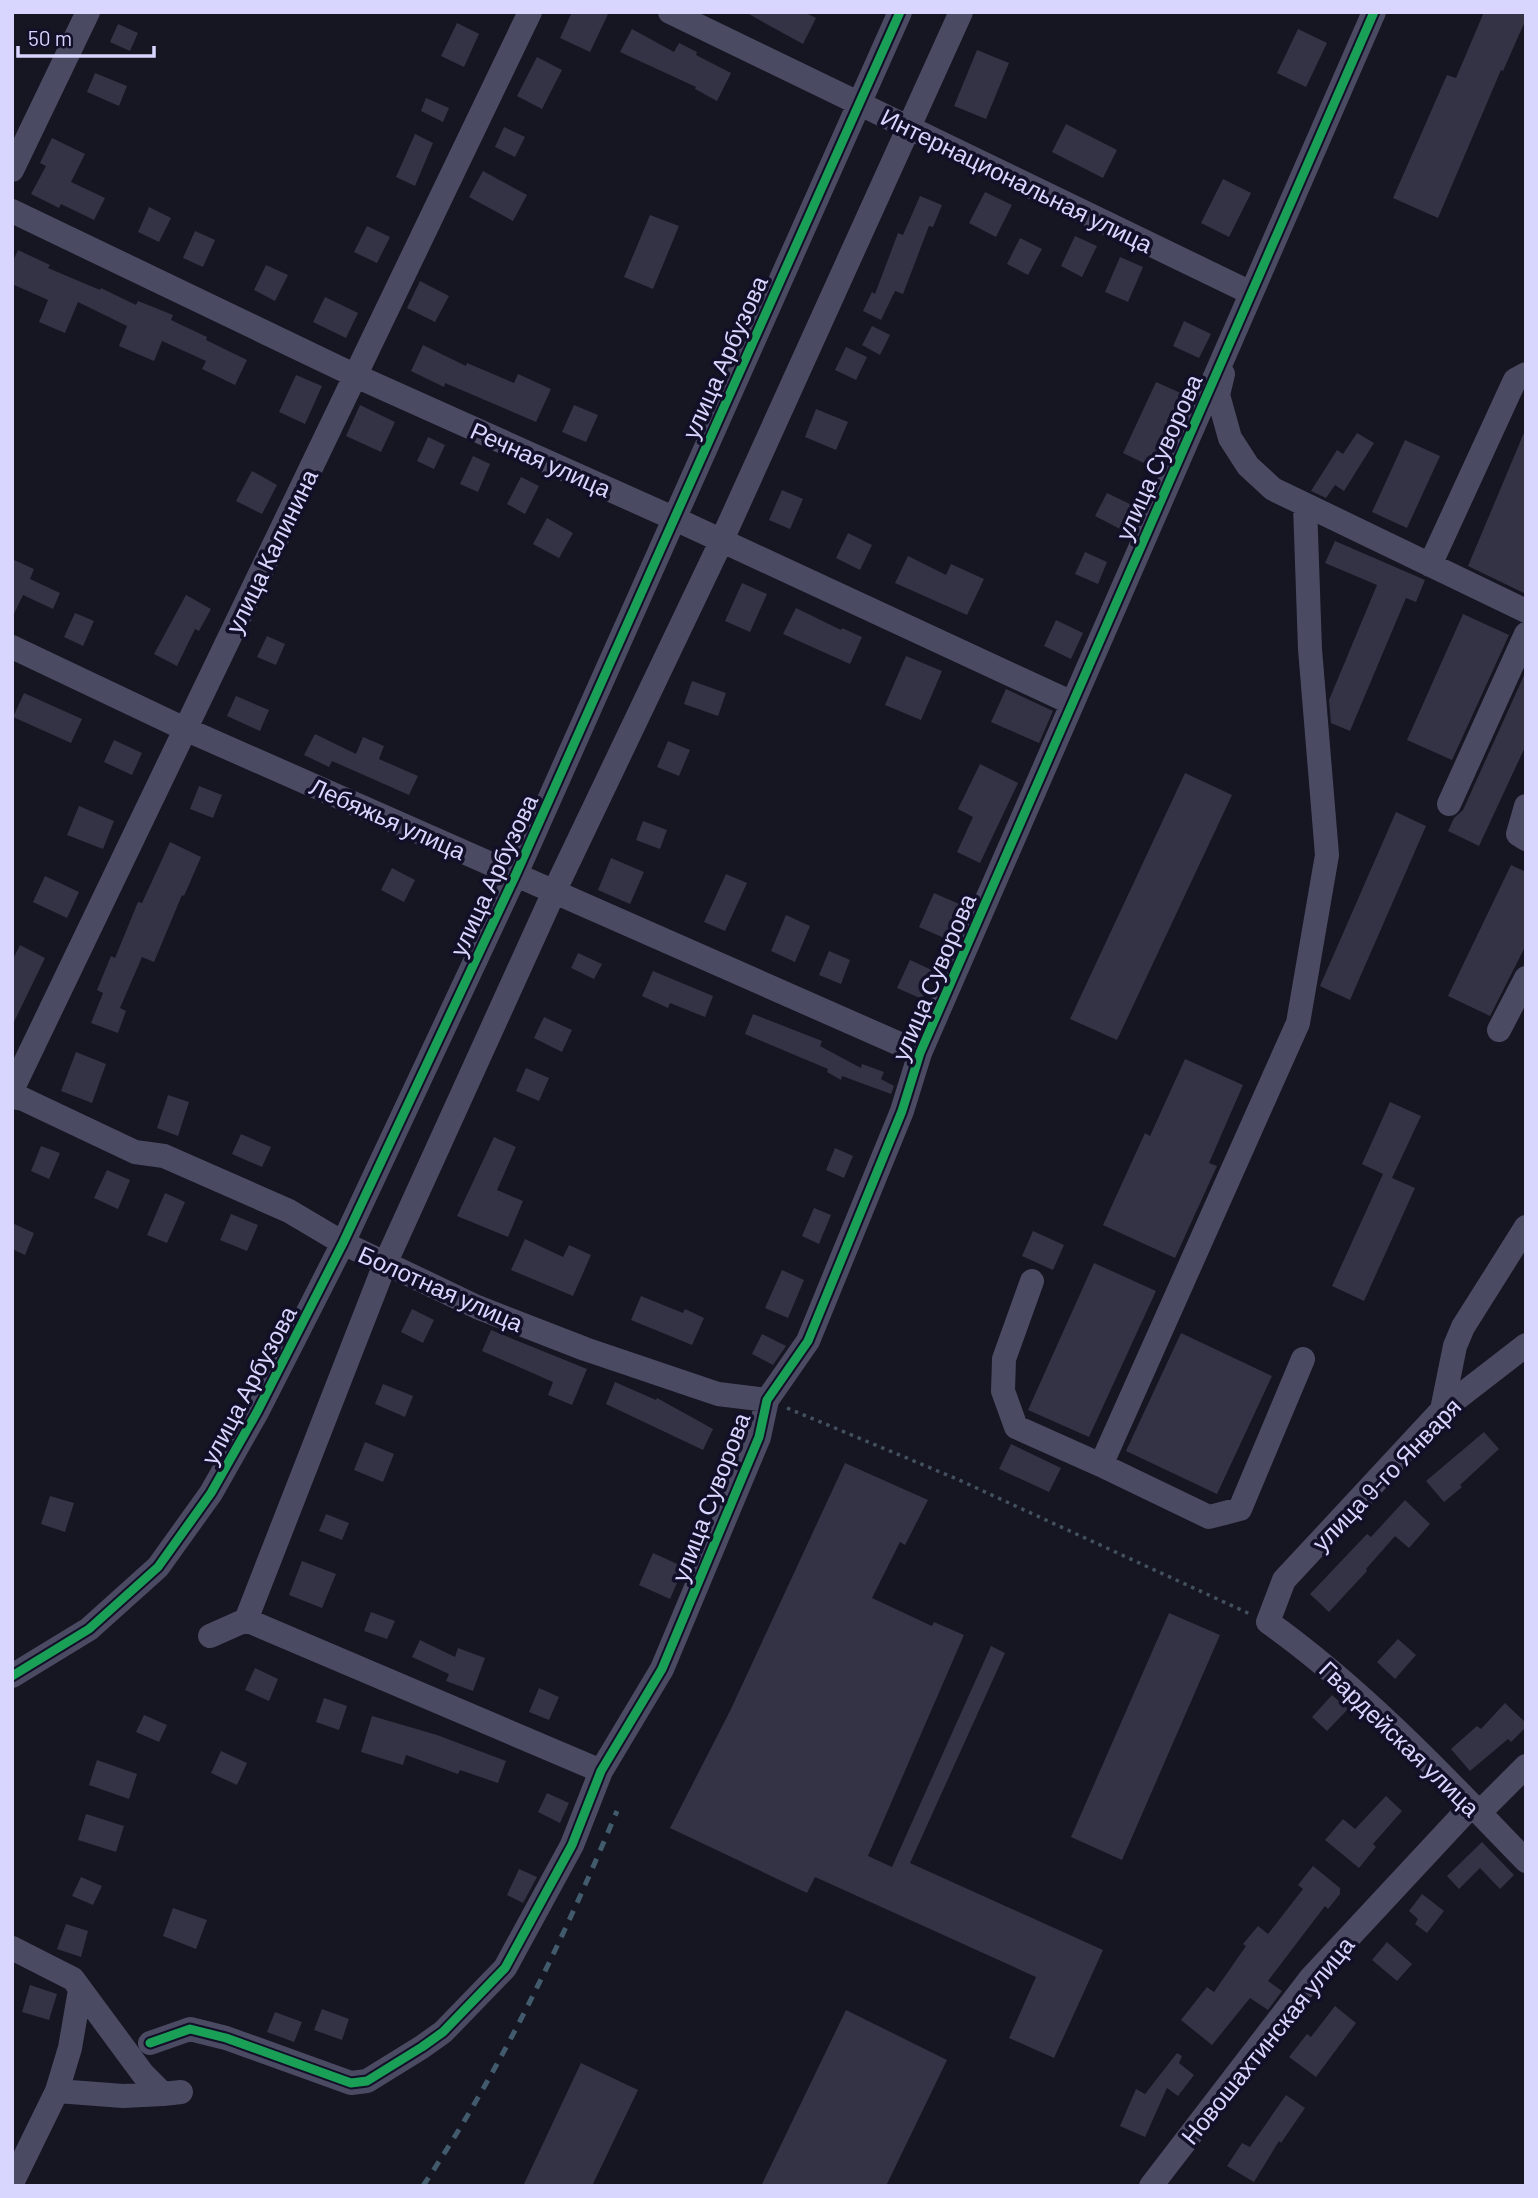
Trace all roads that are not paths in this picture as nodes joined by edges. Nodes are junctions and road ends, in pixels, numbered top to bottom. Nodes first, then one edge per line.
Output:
1 (88, 12) edge
2 (530, 12) edge
3 (670, 12) edge
4 (900, 12) edge
5 (961, 12) edge
6 (1374, 12) edge
7 (859, 102) junction
8 (910, 128) junction
9 (12, 170) edge
10 (12, 211) edge
11 (1251, 293) junction
12 (1228, 346) junction
13 (1526, 374) edge
14 (356, 376) junction
15 (1305, 505) junction
16 (673, 518) junction
17 (720, 541) junction
18 (1430, 565) junction
19 (1526, 611) edge
20 (1526, 634) edge
21 (12, 648) edge
22 (1072, 703) junction
23 (186, 729) junction
24 (1448, 804) dead end
25 (1526, 806) edge
26 (1526, 839) edge
27 (516, 874) junction
28 (554, 892) junction
29 (1526, 978) edge
30 (1499, 1030) dead end
31 (919, 1053) junction
32 (12, 1090) edge
33 (12, 1097) edge
34 (1526, 1227) edge
35 (343, 1243) junction
36 (384, 1264) junction
37 (1032, 1281) dead end
38 (1526, 1345) edge
39 (1303, 1359) dead end
40 (767, 1400) junction
41 (1442, 1410) junction
42 (1101, 1465) junction
43 (246, 1620) junction
44 (1268, 1622) joint
45 (210, 1636) dead end
46 (12, 1676) edge
47 (1526, 1766) edge
48 (601, 1771) junction
49 (1475, 1809) junction
50 (1526, 1861) edge
51 (12, 1948) edge
52 (80, 1990) junction
53 (150, 2043) dead end
54 (57, 2091) junction
55 (12, 2183) edge
56 (1151, 2186) edge

1 - 9 street
2 - 14 street, улица Калинина
3 - 7 street, Интернациональная улица
4 - 7 street, улица Арбузова
5 - 8 street
6 - 11 street, улица Суворова
7 - 8 street, Интернациональная улица
7 - 16 street, улица Арбузова
8 - 11 street, Интернациональная улица
8 - 17 street
10 - 14 street, Речная улица
11 - 12 street, улица Суворова
12 - 15 street
12 - 22 street, улица Суворова
13 - 18 street
14 - 16 street, Речная улица
14 - 23 street, улица Калинина
15 - 18 street
15 - 42 street
16 - 17 street, Речная улица
16 - 27 street, улица Арбузова
17 - 22 street, Речная улица
17 - 28 street
18 - 19 street
20 - 24 street
21 - 23 street, Лебяжья улица
22 - 31 street, улица Суворова
23 - 27 street, Лебяжья улица
23 - 32 street, улица Калинина
25 - 26 street
27 - 28 street, Лебяжья улица
27 - 35 street, улица Арбузова
28 - 31 street, Лебяжья улица
28 - 36 street
29 - 30 street
31 - 40 street, улица Суворова
33 - 35 street, Болотная улица
34 - 41 street
35 - 36 street, Болотная улица
35 - 46 street, улица Арбузова
36 - 40 street, Болотная улица
36 - 43 street
37 - 42 street
38 - 41 street, улица 9-го Января
39 - 42 street
40 - 48 street, улица Суворова
41 - 44 street, улица 9-го Января
43 - 45 street
43 - 48 street
44 - 49 street, Гвардейская улица
47 - 49 street, Новошахтинская улица
48 - 53 street, улица Суворова
49 - 50 street, Гвардейская улица
49 - 56 street, Новошахтинская улица
51 - 52 street
52 - 54 street
52 - 54 street
54 - 55 street

